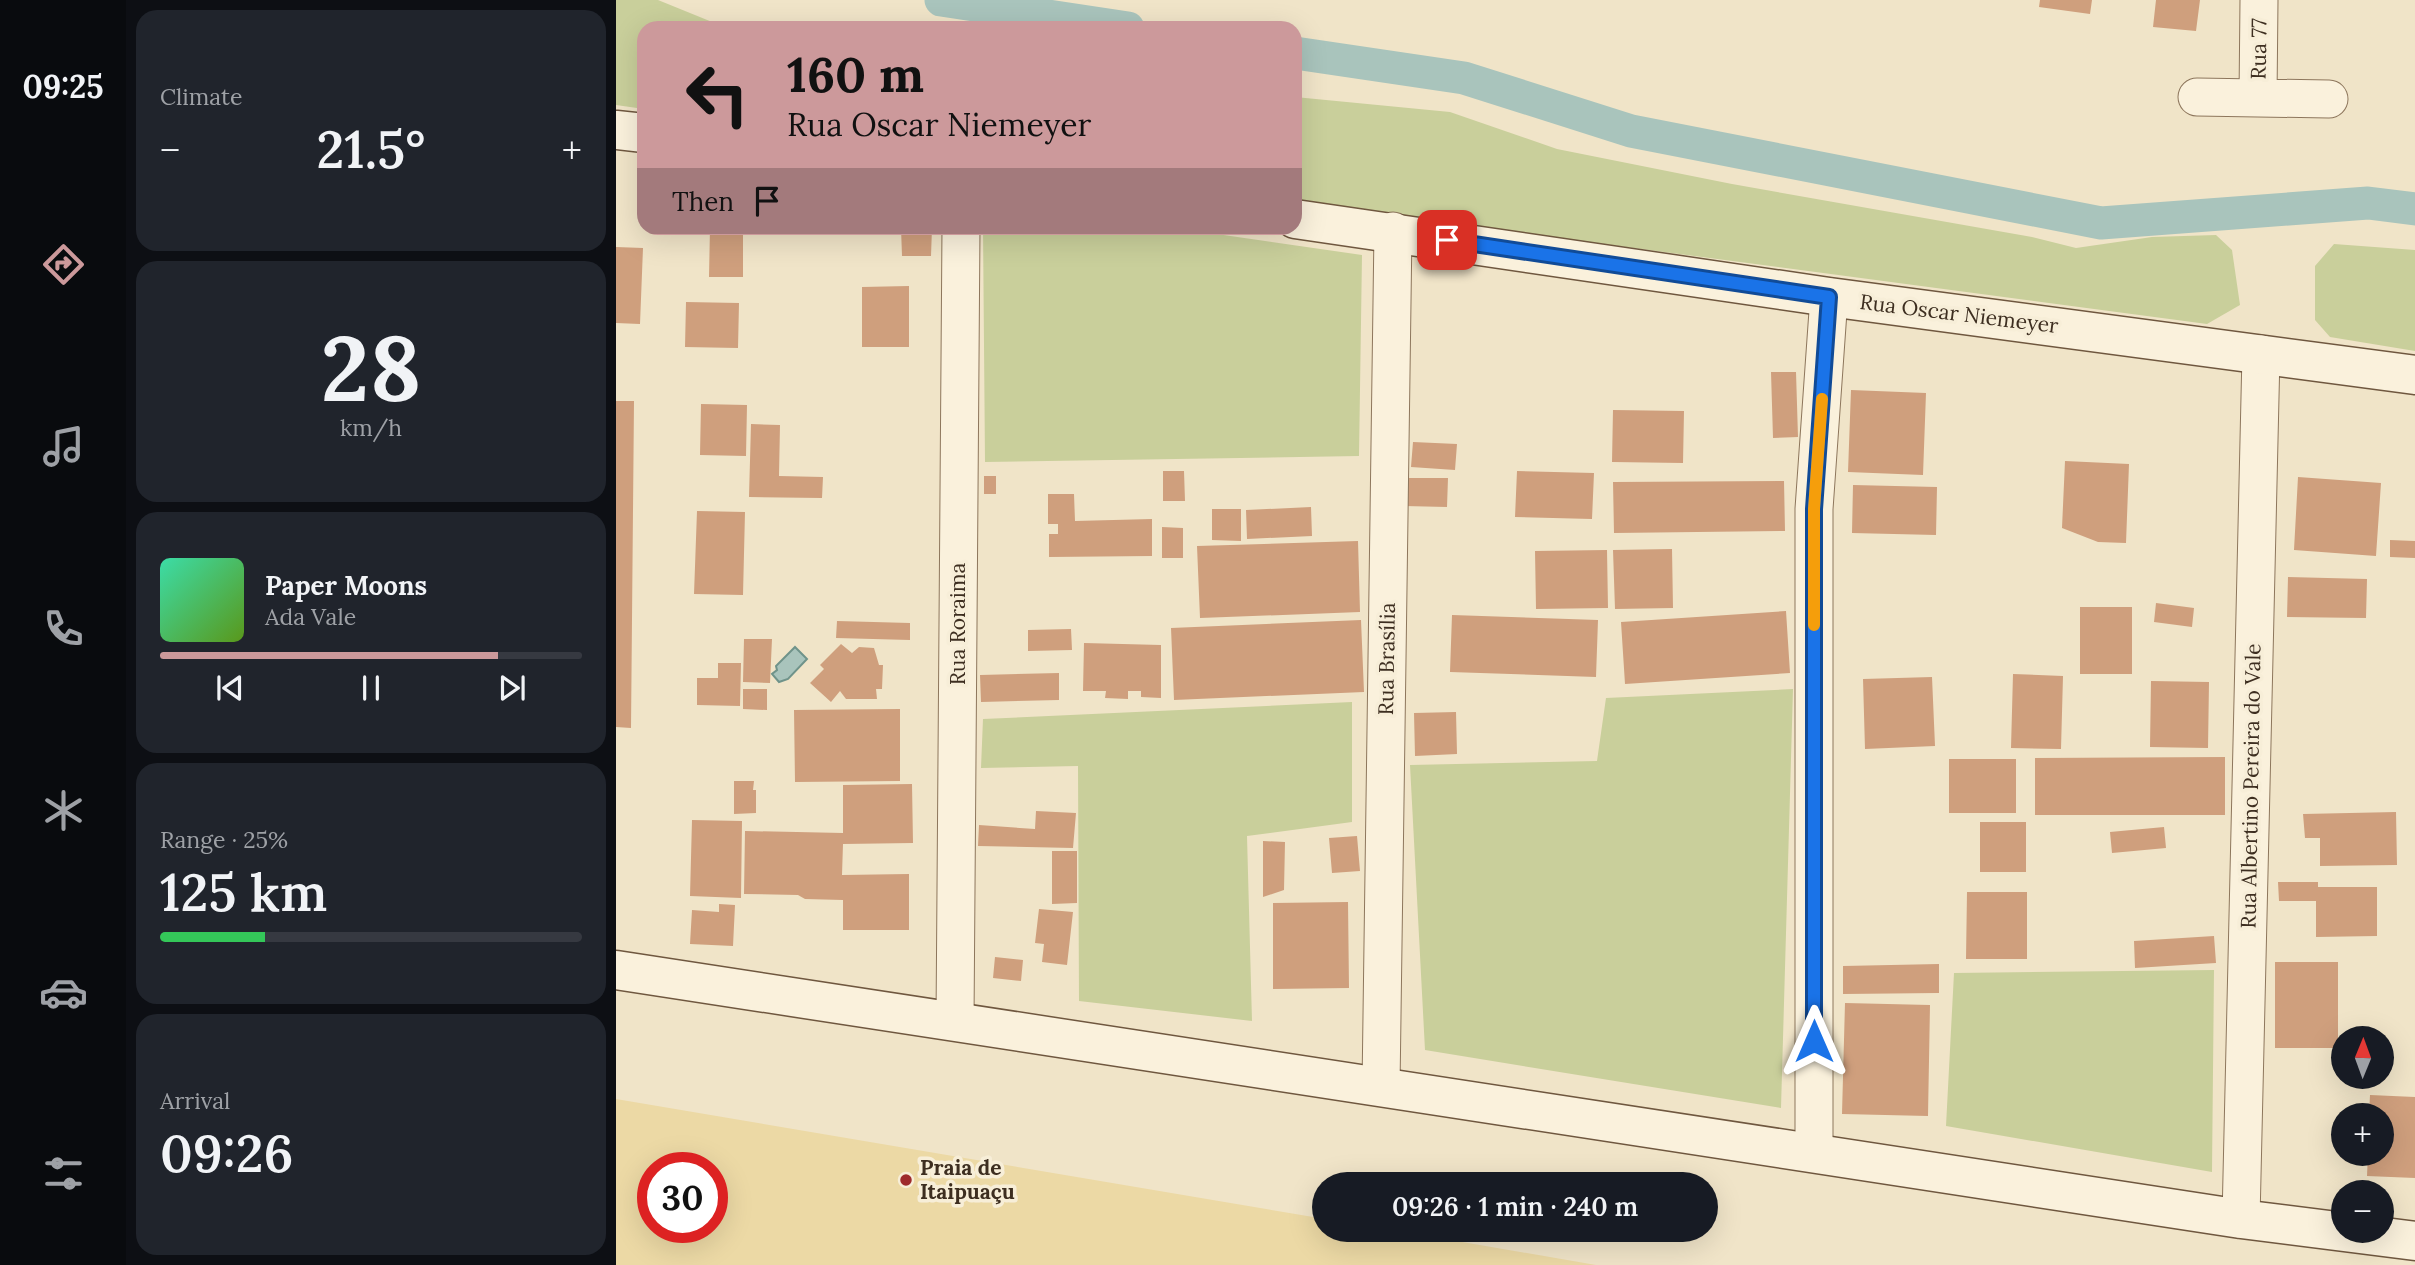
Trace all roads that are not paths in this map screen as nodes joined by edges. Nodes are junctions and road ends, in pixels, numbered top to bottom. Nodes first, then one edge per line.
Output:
1 (2259, 0) edge
2 (2197, 97) dead end
3 (2258, 98) junction
4 (2329, 99) dead end
5 (616, 130) edge
6 (637, 132) edge
7 (1302, 220) edge
8 (1393, 231) junction
9 (961, 235) edge
10 (1829, 297) junction
11 (2261, 354) junction
12 (2415, 375) edge
13 (616, 970) edge
14 (955, 1021) junction
15 (1381, 1087) junction
16 (1814, 1153) junction
17 (2241, 1219) junction
18 (2415, 1241) edge

1 - 3 street, Rua 77
2 - 3 street, Rua 77
3 - 4 street, Rua 77
5 - 6 street
7 - 8 street, Rua Oscar Niemeyer
8 - 10 street, Rua Oscar Niemeyer
8 - 15 street, Rua Brasília
9 - 14 street, Rua Roraima
10 - 11 street, Rua Oscar Niemeyer
10 - 16 street
11 - 12 street, Rua Oscar Niemeyer
11 - 17 street, Rua Albertino Pereira do Vale
13 - 14 street
14 - 15 street
15 - 16 street
16 - 17 street
17 - 18 street

